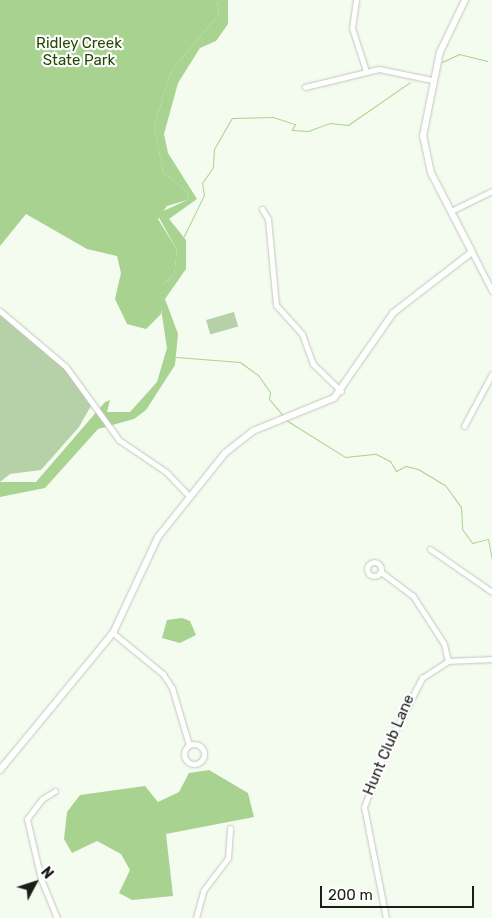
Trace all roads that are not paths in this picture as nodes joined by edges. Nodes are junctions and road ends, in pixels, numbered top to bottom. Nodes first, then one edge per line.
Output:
1 (356, 0) edge
2 (464, 0) edge
3 (366, 71) junction
4 (432, 80) junction
5 (305, 87) dead end
6 (492, 191) edge
7 (262, 210) dead end
8 (451, 211) junction
9 (472, 252) junction
10 (492, 291) edge
11 (0, 311) edge
12 (492, 374) edge
13 (341, 391) junction
14 (464, 426) dead end
15 (188, 495) junction
16 (430, 549) dead end
17 (381, 572) dead end
18 (492, 592) edge
19 (113, 633) junction
20 (492, 660) edge
21 (448, 661) junction
22 (189, 745) dead end
23 (0, 770) edge
24 (55, 792) dead end
25 (230, 828) dead end
26 (57, 918) edge
27 (196, 918) edge
28 (386, 918) edge

1 - 3 street
2 - 4 street
3 - 4 street
3 - 5 street
4 - 8 street
6 - 8 street
7 - 13 street
8 - 9 street
9 - 10 street
9 - 13 street
11 - 15 street
12 - 14 street
13 - 15 street
15 - 19 street
16 - 18 street
17 - 21 street
19 - 22 street
19 - 23 street
20 - 21 street
21 - 28 street, Hunt Club Lane
24 - 26 street
25 - 27 street

